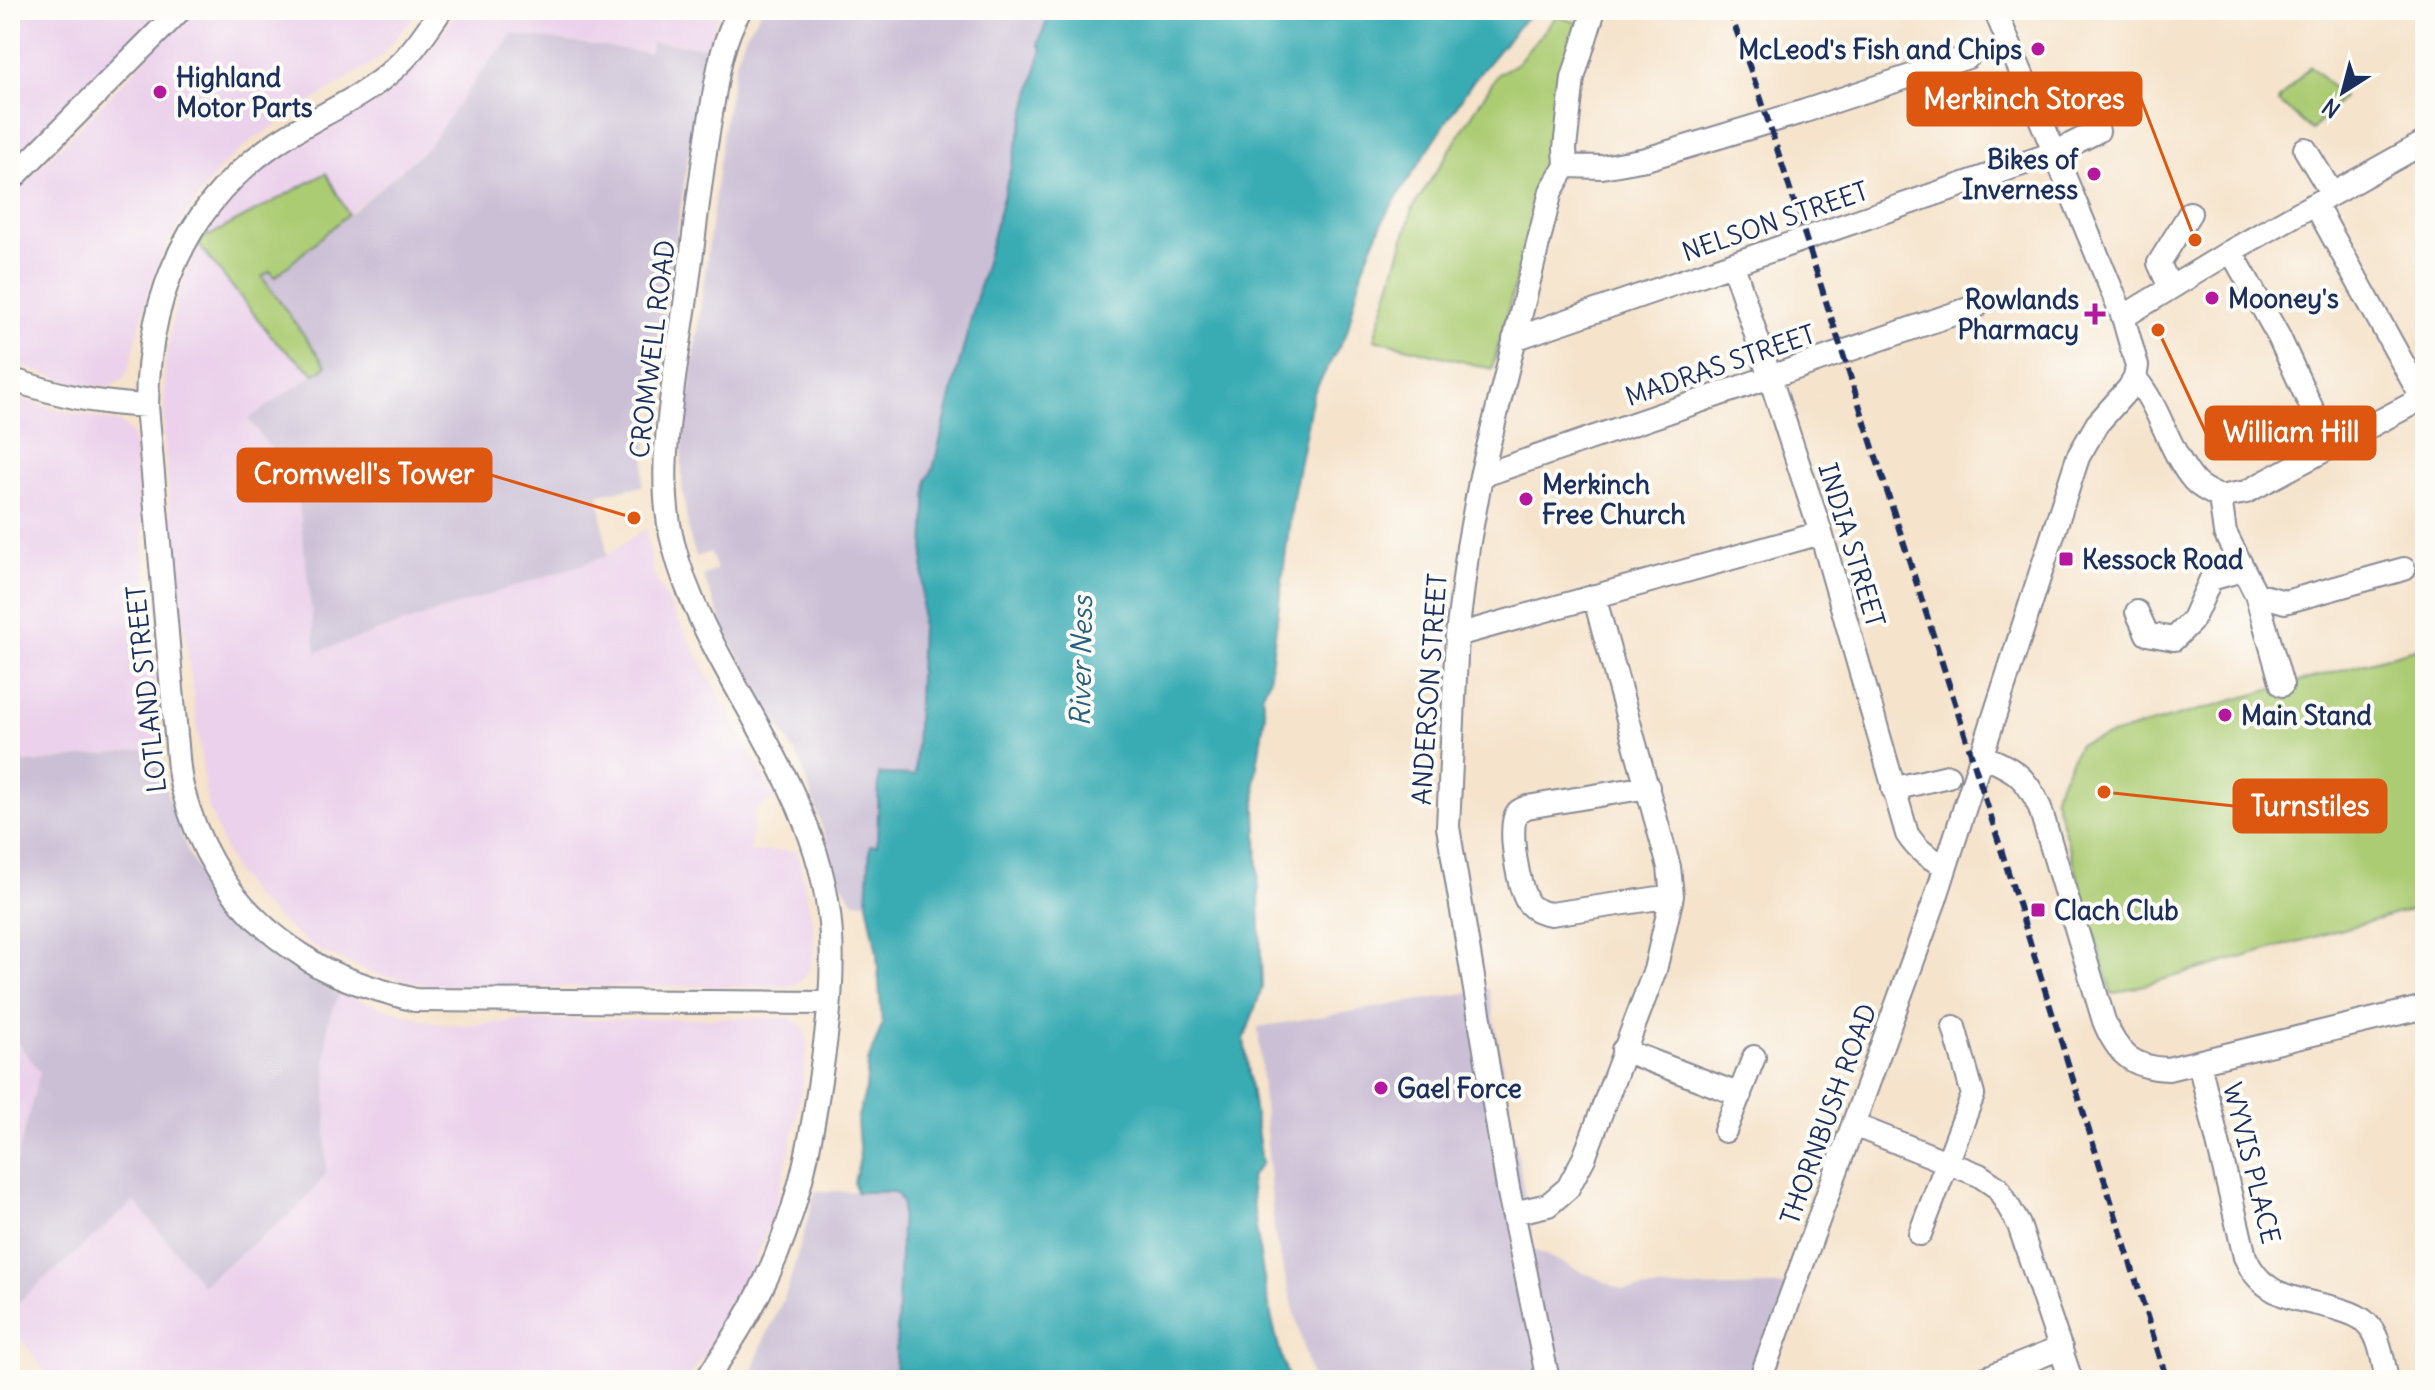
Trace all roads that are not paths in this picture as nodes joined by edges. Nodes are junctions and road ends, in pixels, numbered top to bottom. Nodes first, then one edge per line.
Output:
1 (180, 10) edge
2 (441, 10) edge
3 (740, 10) edge
4 (1594, 10) edge
5 (1995, 10) edge
6 (1968, 57) dead end
7 (2098, 131) dead end
8 (2425, 142) edge
9 (2305, 149) dead end
10 (2054, 153) junction
11 (1566, 166) junction
12 (10, 181) edge
13 (2323, 199) junction
14 (2190, 213) dead end
15 (2231, 251) junction
16 (1733, 265) junction
17 (2170, 288) junction
18 (1977, 306) dead end
19 (2123, 317) junction
20 (1514, 339) junction
21 (1770, 377) junction
22 (2135, 378) junction
23 (10, 379) edge
24 (2424, 398) edge
25 (147, 406) junction
26 (2330, 448) junction
27 (1481, 476) junction
28 (2220, 497) junction
29 (1821, 533) junction
30 (2404, 569) dead end
31 (2242, 570) junction
32 (2256, 594) junction
33 (1594, 596) junction
34 (2137, 612) dead end
35 (1457, 635) junction
36 (2282, 685) dead end
37 (1981, 755) junction
38 (1948, 776) dead end
39 (1648, 787) junction
40 (1893, 789) junction
41 (1946, 866) junction
42 (1672, 896) junction
43 (829, 1003) junction
44 (2425, 1007) edge
45 (1954, 1027) dead end
46 (1623, 1050) junction
47 (1754, 1057) dead end
48 (2199, 1062) junction
49 (1740, 1095) junction
50 (1854, 1125) junction
51 (1725, 1131) dead end
52 (1947, 1163) junction
53 (1513, 1213) junction
54 (1920, 1234) dead end
55 (2061, 1348) junction
56 (706, 1380) edge
57 (1548, 1380) edge
58 (1760, 1380) edge
59 (1981, 1380) edge
60 (2071, 1380) edge
61 (2387, 1380) edge

1 - 12 street
2 - 25 street, LOTLAND STREET
3 - 43 street, CROMWELL ROAD
4 - 11 street, ANDERSON STREET
5 - 10 street
6 - 11 street
7 - 10 street, NELSON STREET
8 - 13 street
9 - 13 street
10 - 16 street, NELSON STREET
10 - 19 street
11 - 20 street, ANDERSON STREET
13 - 15 street
13 - 24 street
14 - 17 street
15 - 17 street
15 - 26 street
16 - 20 street, NELSON STREET
16 - 21 street, INDIA STREET
17 - 19 street
18 - 21 street, MADRAS STREET
19 - 22 street
20 - 27 street, ANDERSON STREET
21 - 27 street, MADRAS STREET
21 - 29 street, INDIA STREET
22 - 28 street
22 - 37 street, THORNBUSH ROAD
23 - 25 street
24 - 26 street
25 - 43 street, LOTLAND STREET
26 - 28 street
27 - 35 street, ANDERSON STREET
28 - 31 street
29 - 33 street
29 - 40 street, INDIA STREET
30 - 32 street
31 - 32 street
31 - 34 street
32 - 36 street
33 - 35 street
33 - 39 street
35 - 53 street, ANDERSON STREET
37 - 41 street, THORNBUSH ROAD
37 - 48 street, WYVIS PLACE
38 - 40 street
39 - 42 street
39 - 42 street
40 - 41 street
41 - 50 street, THORNBUSH ROAD
42 - 46 street
43 - 56 street, CROMWELL ROAD
44 - 48 street
45 - 52 street
46 - 49 street
46 - 53 street
47 - 49 street
48 - 61 street, WYVIS PLACE
49 - 51 street
50 - 52 street
50 - 58 street, THORNBUSH ROAD
52 - 54 street
52 - 55 street
53 - 57 street, ANDERSON STREET
55 - 59 street
55 - 60 street

